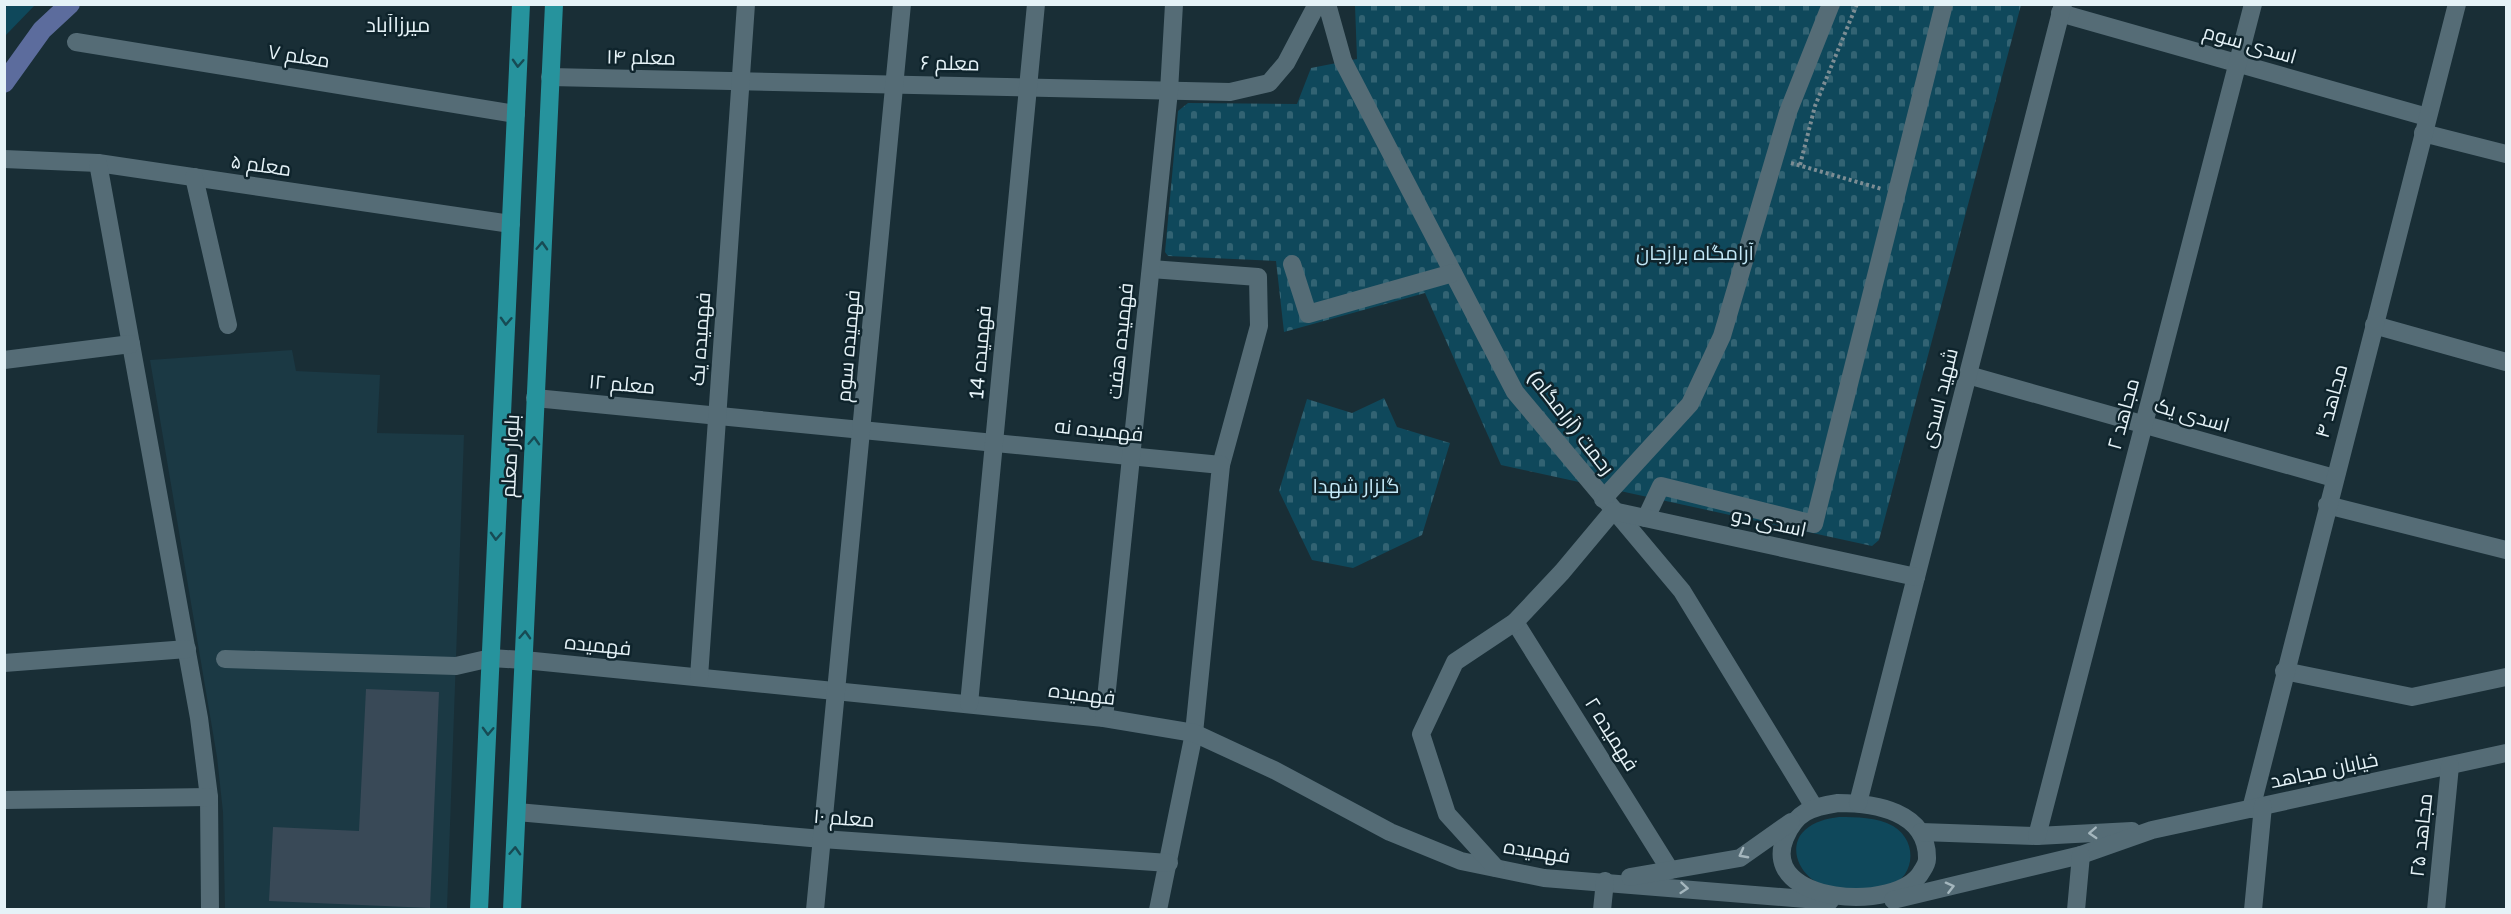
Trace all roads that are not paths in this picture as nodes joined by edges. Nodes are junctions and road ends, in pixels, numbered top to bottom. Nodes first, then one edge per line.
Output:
1 (521, 4) edge
2 (554, 4) edge
3 (746, 4) edge
4 (902, 4) edge
5 (1036, 4) edge
6 (1174, 4) edge
7 (1317, 4) edge
8 (1327, 4) edge
9 (1831, 4) edge
10 (1944, 4) edge
11 (2253, 4) edge
12 (2457, 4) edge
13 (2062, 9) edge
14 (76, 42) dead end
15 (2238, 64) junction
16 (550, 77) junction
17 (736, 81) junction
18 (894, 85) junction
19 (1028, 87) junction
20 (1169, 90) junction
21 (516, 114) junction
22 (2425, 125) junction
23 (2506, 154) edge
24 (4, 159) edge
25 (98, 163) junction
26 (194, 177) junction
27 (511, 224) junction
28 (1292, 264) dead end
29 (1150, 269) junction
30 (1453, 273) junction
31 (228, 325) dead end
32 (2374, 325) junction
33 (131, 344) junction
34 (4, 360) edge
35 (2506, 362) edge
36 (1968, 375) junction
37 (536, 399) junction
38 (711, 415) junction
39 (2144, 425) junction
40 (862, 430) junction
41 (994, 443) junction
42 (1131, 456) junction
43 (1221, 465) junction
44 (2334, 478) junction
45 (1608, 505) junction
46 (2326, 505) junction
47 (1646, 518) junction
48 (2506, 550) edge
49 (1916, 577) junction
50 (1515, 622) junction
51 (187, 649) junction
52 (491, 658) junction
53 (225, 659) dead end
54 (524, 660) junction
55 (4, 663) edge
56 (2284, 671) junction
57 (2506, 676) edge
58 (699, 677) junction
59 (838, 691) junction
60 (969, 704) junction
61 (1104, 718) junction
62 (1194, 733) junction
63 (2506, 753) edge
64 (2450, 766) junction
65 (209, 797) junction
66 (4, 800) edge
67 (1858, 803) junction
68 (1814, 807) junction
69 (2257, 807) junction
70 (517, 812) junction
71 (1792, 822) junction
72 (2152, 830) junction
73 (1921, 832) junction
74 (2037, 836) junction
75 (822, 839) junction
76 (2081, 855) junction
77 (1169, 863) junction
78 (1496, 868) junction
79 (1670, 870) junction
80 (1605, 881) junction
81 (1742, 901) edge
82 (1830, 901) junction
83 (1891, 904) edge
84 (210, 909) edge
85 (479, 909) edge
86 (512, 909) edge
87 (815, 909) edge
88 (1158, 909) edge
89 (1602, 909) edge
90 (2076, 909) edge
91 (2253, 909) edge
92 (2436, 909) edge

1 -> 21 main road, بلوار معلم
2 - 16 main road, بلوار معلم
3 - 17 street, فهمیده یک
4 - 18 street, فهمیده سوم
5 - 19 street, فهمیده 14
6 - 20 street, فهمیده هفت
7 - 20 street, معلم ۶
8 - 30 street, رحمت (آرامگاه)
9 - 45 street
10 - 47 street
11 - 15 street, مجاهد ۲
12 - 22 street, مجاهد ۴
13 - 15 street, اسدی سوم
13 - 36 street, شهید اسدی
14 - 21 street, معلم ۷
15 - 22 street, اسدی سوم
15 - 39 street, مجاهد ۲
16 - 17 street, معلم ۱۴
37 -> 16 main road, بلوار معلم
17 - 18 street, معلم ۶
17 - 38 street, فهمیده یک
18 - 19 street, معلم ۶
18 - 40 street, فهمیده سوم
19 - 20 street, معلم ۶
19 - 41 street, فهمیده 14
20 - 29 street, فهمیده هفت
21 - 27 main road, بلوار معلم
22 - 23 street, اسدی سوم
22 - 32 street, مجاهد ۴
24 - 25 street, معلم ۵
25 - 26 street, معلم ۵
25 - 33 street
26 - 27 street, معلم ۵
26 - 31 street
27 -> 52 main road, بلوار معلم
28 - 30 street
29 - 42 street, فهمیده هفت
29 - 43 street
30 - 45 street, رحمت (آرامگاه)
32 - 35 street
32 - 44 street, مجاهد ۴
33 - 34 street
33 - 51 street
36 - 39 street, اسدی یک
36 - 49 street, شهید اسدی
37 - 38 street, معلم ۱۲
54 -> 37 main road, بلوار معلم
38 - 40 street, فهمیده نه
38 - 58 street, فهمیده یک
39 - 44 street, اسدی یک
39 - 74 street, مجاهد ۲
40 - 41 street, فهمیده نه
40 - 59 street, فهمیده سوم
41 - 42 street, فهمیده نه
41 - 60 street, فهمیده 14
42 - 43 street, فهمیده نه
42 - 61 street, فهمیده هفت
43 - 62 street
44 - 46 street, مجاهد ۴
45 - 47 street, اسدی دو
45 - 50 street
45 - 68 street, رحمت (آرامگاه)
46 - 48 street
46 - 56 street, مجاهد ۴
47 - 49 street, اسدی دو
49 - 67 street, شهید اسدی
50 - 78 street
50 - 79 street, فهمیده ۲
51 - 55 street
51 - 65 street
52 - 53 street, فهمیده
52 - 54 street, فهمیده
52 -> 85 main road, بلوار معلم
54 - 58 street, فهمیده
54 - 70 main road, بلوار معلم
56 - 57 street
56 - 69 street, مجاهد ۴
58 - 59 street, فهمیده
59 - 60 street, فهمیده
59 - 75 street, فهمیده سوم
60 - 61 street, فهمیده
61 - 62 street, فهمیده
62 - 77 street
62 - 78 street, فهمیده
63 - 64 street, خیابان مجاهد
64 - 69 street, خیابان مجاهد
64 - 92 street, مجاهد ۲۵
65 - 66 street
65 - 84 street
67 - 68 street
67 - 73 street
68 - 71 street
69 - 72 street, خیابان مجاهد
69 - 91 street, مجاهد ۴
70 - 75 street, معلم ۱۰
86 -> 70 main road, بلوار معلم
71 -> 79 street
71 - 82 street
72 -> 74 street, خیابان مجاهد
72 - 76 street, خیابان مجاهد
73 - 74 street, خیابان مجاهد
73 - 83 street
75 - 77 street, معلم ۱۰
75 - 87 street, فهمیده سوم
83 -> 76 street, خیابان مجاهد
76 - 90 street
77 - 88 street
78 - 80 street, فهمیده
79 - 80 street
80 -> 81 street
80 - 89 street
81 - 82 street
82 - 83 street

